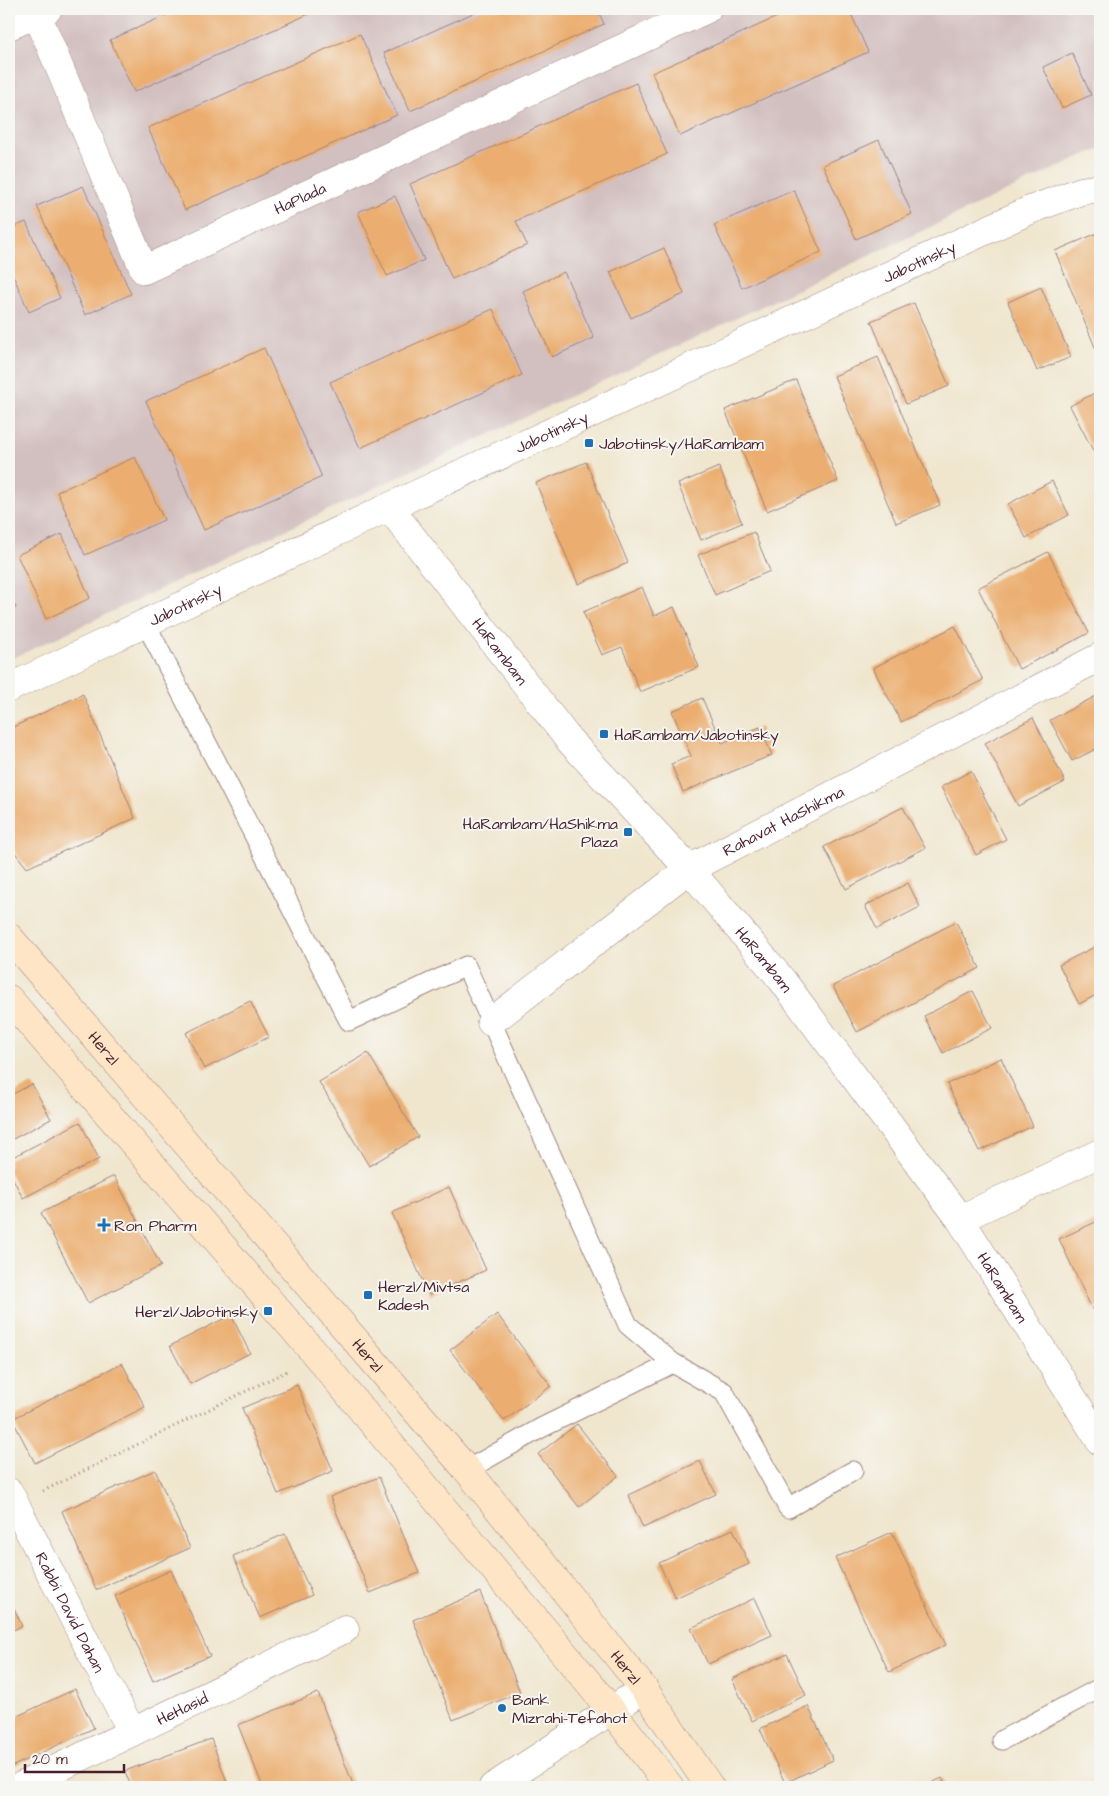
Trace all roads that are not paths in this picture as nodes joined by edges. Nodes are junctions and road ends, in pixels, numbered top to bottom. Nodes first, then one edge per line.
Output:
1 (707, 9) edge
2 (42, 11) edge
3 (9, 26) edge
4 (1100, 188) edge
5 (389, 507) junction
6 (146, 624) junction
7 (1100, 657) edge
8 (9, 688) edge
9 (689, 869) junction
10 (9, 937) edge
11 (9, 999) edge
12 (490, 1022) junction
13 (1100, 1154) edge
14 (960, 1219) junction
15 (673, 1362) junction
16 (1100, 1441) edge
17 (467, 1470) junction
18 (853, 1471) dead end
19 (12, 1498) edge
20 (345, 1629) dead end
21 (1100, 1688) edge
22 (644, 1689) junction
23 (611, 1710) junction
24 (132, 1732) junction
25 (1002, 1740) dead end
26 (19, 1787) edge
27 (493, 1787) edge
28 (670, 1787) edge
29 (710, 1787) edge

1 - 2 street, HaPlada
2 - 3 street
4 - 5 street, Jabotinsky
5 - 6 street, Jabotinsky
5 - 9 street, HaRambam
6 - 8 street, Jabotinsky
6 - 12 lane
7 - 9 street, Rahavat HaShikma
9 - 12 street, Rahavat HaShikma
9 - 14 street, HaRambam
10 - 17 main road, Herzl
11 - 23 main road
12 - 15 lane
13 - 14 street
14 - 16 street, HaRambam
15 - 17 lane
15 - 18 lane
17 - 22 main road, Herzl
19 - 24 street, Rabbi David Dahan
20 - 24 street, HeHasid
21 - 25 lane
22 - 23 street
22 - 29 main road, Herzl
23 - 27 street
23 - 28 main road
24 - 26 street, HeHasid

